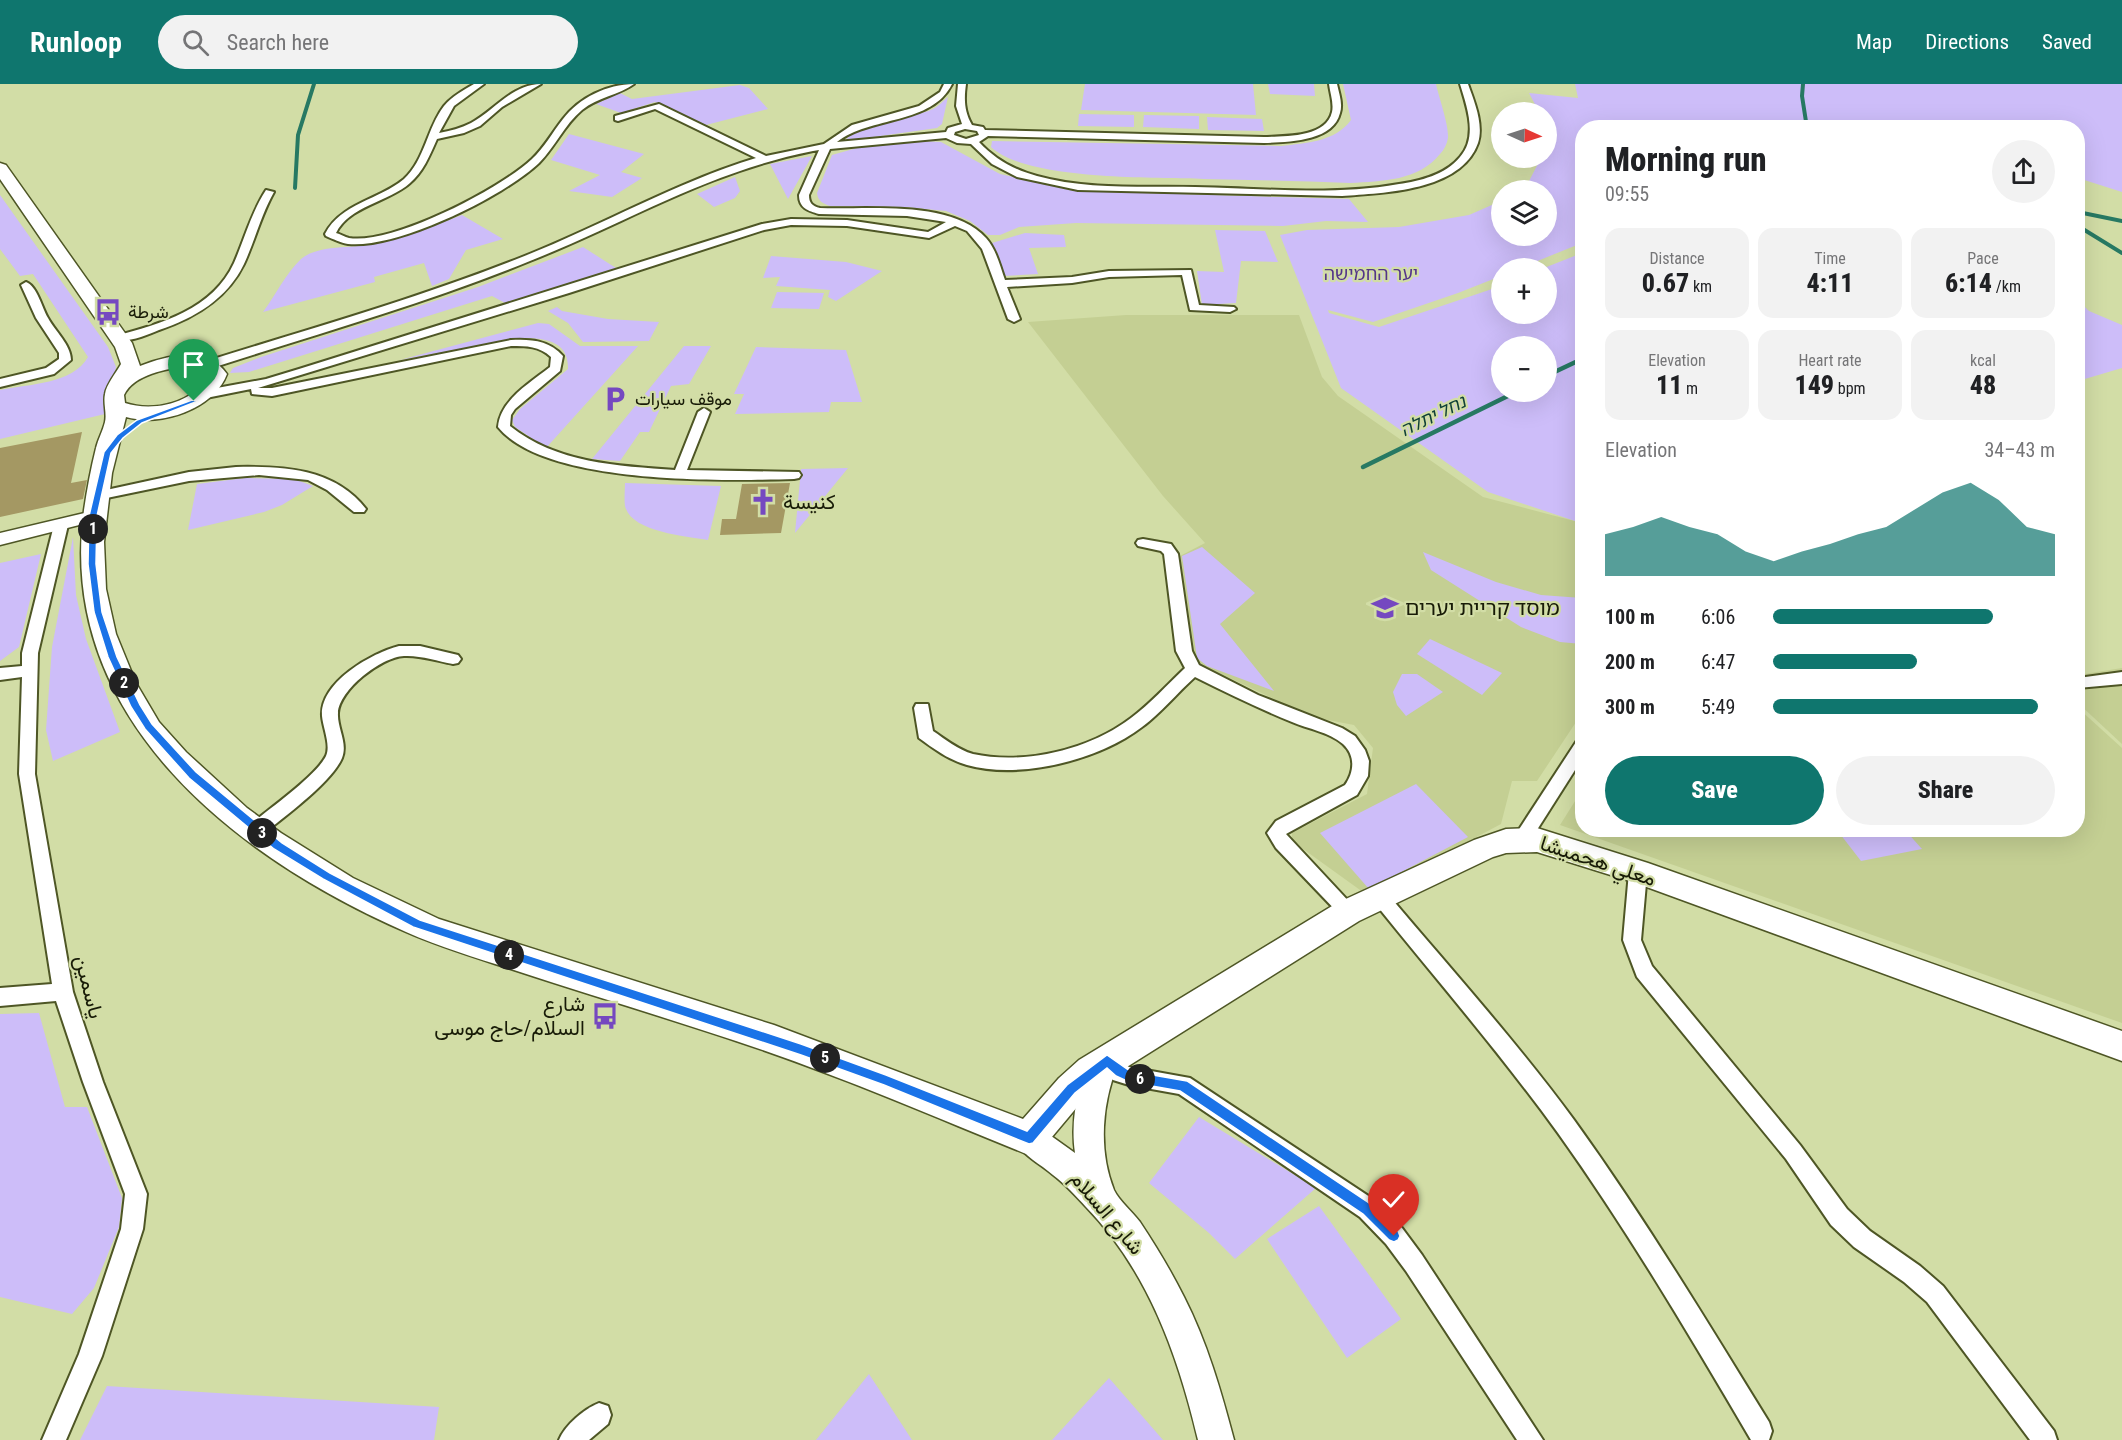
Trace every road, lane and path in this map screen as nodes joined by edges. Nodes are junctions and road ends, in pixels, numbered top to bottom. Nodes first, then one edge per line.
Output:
1 (480, 84) edge
2 (537, 84) edge
3 (630, 84) edge
4 (948, 84) edge
5 (962, 84) edge
6 (1333, 84) edge
7 (1464, 84) edge
8 (618, 118) dead end
9 (968, 126) junction
10 (984, 133) junction
11 (948, 135) junction
12 (434, 136) junction
13 (973, 141) junction
14 (826, 147) junction
15 (765, 159) junction
16 (0, 168) edge
17 (269, 192) dead end
18 (955, 222) junction
19 (999, 284) junction
20 (26, 285) dead end
21 (1230, 309) dead end
22 (1014, 319) dead end
23 (122, 343) junction
24 (174, 362) junction
25 (211, 364) junction
26 (0, 382) edge
27 (119, 386) junction
28 (249, 386) junction
29 (206, 394) junction
30 (116, 406) junction
31 (163, 412) junction
32 (704, 412) dead end
33 (104, 460) junction
34 (794, 474) dead end
35 (679, 476) junction
36 (95, 506) junction
37 (359, 508) dead end
38 (61, 525) junction
39 (0, 539) edge
40 (1143, 543) dead end
41 (453, 659) dead end
42 (1193, 669) junction
43 (30, 670) junction
44 (0, 674) edge
45 (2122, 678) edge
46 (2085, 682) edge
47 (922, 708) dead end
48 (1575, 757) edge
49 (257, 830) junction
50 (1522, 839) junction
51 (1638, 872) junction
52 (1380, 897) junction
53 (1348, 912) junction
54 (63, 992) junction
55 (0, 997) edge
56 (2122, 1046) edge
57 (1105, 1062) junction
58 (1029, 1138) junction
59 (1101, 1199) junction
60 (599, 1415) dead end
61 (1760, 1431) dead end
62 (54, 1440) edge
63 (571, 1440) edge
64 (1216, 1440) edge
65 (1531, 1440) edge
66 (2045, 1440) edge

1 - 12 street
2 - 12 street
3 - 12 street
4 - 14 street
5 - 9 street
6 - 10 street
7 - 13 street
8 - 15 street
9 - 10 street
9 - 11 street
10 - 13 street
11 - 13 street
11 - 14 street
14 - 15 street
14 - 18 street
15 - 25 street
16 - 23 main road
17 - 23 street
18 - 19 street
18 - 28 street
19 - 21 street
19 - 22 street
20 - 26 street
23 - 24 main road
23 - 27 main road, شارع السلام
24 - 25 main road
24 - 27 main road
25 - 29 main road
27 - 30 main road, شارع السلام
28 - 29 street
28 - 35 street
29 - 31 main road
30 - 31 main road
30 - 33 main road, شارع السلام
31 - 33 main road, شارع السلام
32 - 35 street
33 - 36 main road, شارع السلام
34 - 35 street
36 - 37 street
36 - 38 street
36 - 49 main road, شارع السلام
38 - 39 street
38 - 43 street, ياسمين
40 - 42 street
41 - 49 street
42 - 47 street
42 - 53 street
43 - 44 street
43 - 54 street, ياسمين
45 - 46 street
48 - 50 street
49 - 58 main road, شارع السلام
50 - 51 main road, معلي هحميشا
50 - 52 main road, معلي هحميشا
51 - 56 main road, معلي هحميشا
51 - 66 street
52 - 53 main road, معلي هحميشا
52 - 61 street
53 - 57 main road, معلي هحميشا
54 - 55 street
54 - 62 street, ياسمين
57 - 58 main road, معلي هحميشا
57 - 59 main road
57 - 65 street
58 - 59 main road, شارع السلام
59 - 64 main road, شارع السلام
60 - 63 street

